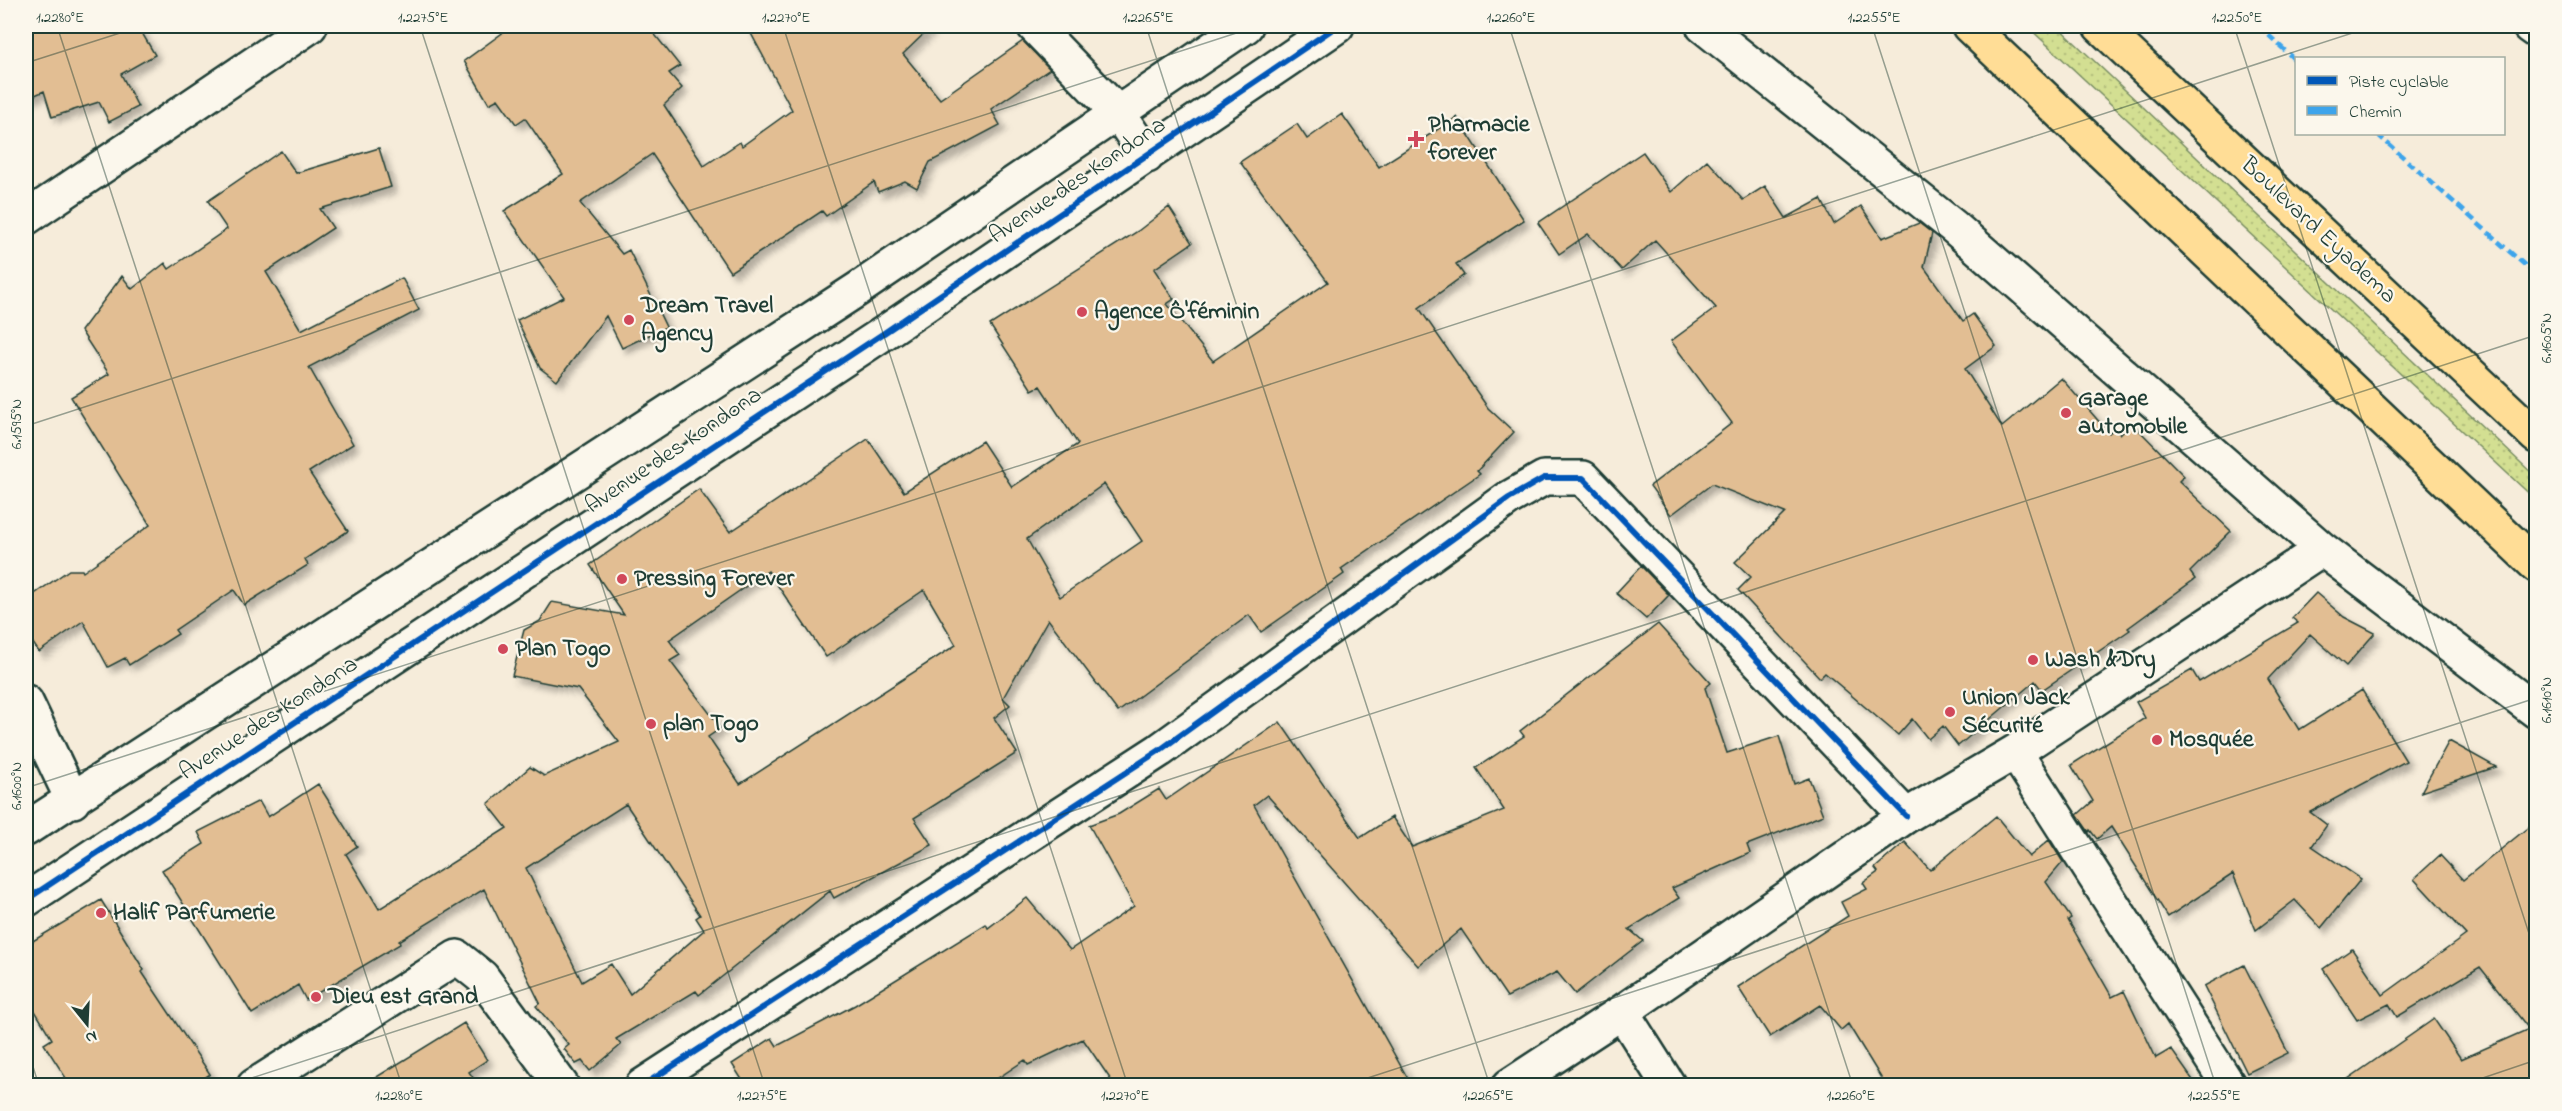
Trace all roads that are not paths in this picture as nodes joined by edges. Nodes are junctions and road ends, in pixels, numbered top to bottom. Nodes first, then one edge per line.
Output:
1 (310, 26) edge
2 (1034, 26) edge
3 (1246, 26) edge
4 (1338, 26) edge
5 (1703, 26) edge
6 (1969, 26) edge
7 (2100, 26) edge
8 (2529, 26) edge
9 (2536, 31) edge
10 (1118, 113) junction
11 (1147, 156) junction
12 (26, 218) edge
13 (2536, 436) edge
14 (2322, 549) junction
15 (2536, 565) edge
16 (26, 702) edge
17 (2536, 711) edge
18 (2015, 752) junction
19 (73, 801) junction
20 (1906, 816) junction
21 (26, 829) edge
22 (26, 900) edge
23 (1622, 1012) junction
24 (254, 1086) edge
25 (562, 1086) edge
26 (642, 1086) edge
27 (1509, 1086) edge
28 (1669, 1086) edge
29 (2229, 1086) edge

1 - 12 street
2 - 10 street
3 - 10 street, Avenue des Kondona
4 - 11 street, Avenue des Kondona
5 - 14 street
6 - 15 highway
7 - 13 highway, Boulevard Eyadema
8 - 9 street
10 - 11 street
10 - 19 street, Avenue des Kondona
11 - 22 street, Avenue des Kondona
14 - 17 street
14 - 18 street
16 - 19 street
18 - 20 street
18 - 29 street
19 - 21 street, Avenue des Kondona
20 - 23 street
20 - 26 street
23 - 27 street
23 - 28 street
24 - 25 street

